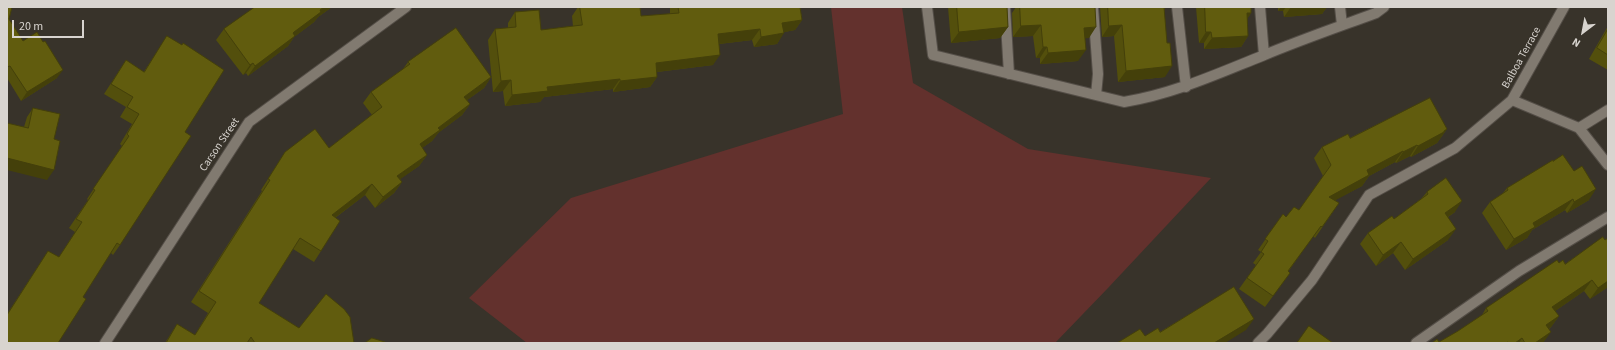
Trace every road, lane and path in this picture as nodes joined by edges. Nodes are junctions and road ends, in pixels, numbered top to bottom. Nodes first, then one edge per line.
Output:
1 (406, 7) edge
2 (927, 7) edge
3 (1005, 7) edge
4 (1093, 7) edge
5 (1177, 7) edge
6 (1260, 7) edge
7 (1340, 7) edge
8 (1384, 7) edge
9 (1564, 7) edge
10 (1342, 26) junction
11 (1264, 55) junction
12 (1009, 74) junction
13 (1186, 87) junction
14 (1096, 95) junction
15 (1512, 100) junction
16 (1608, 110) edge
17 (1579, 128) junction
18 (1608, 165) edge
19 (1608, 217) edge
20 (104, 343) edge
21 (1258, 343) edge
22 (1416, 343) edge

1 - 20 street, Carson Street
2 - 12 street
3 - 12 street
4 - 14 street
5 - 13 street
6 - 11 street
7 - 10 street
8 - 10 street
9 - 15 street, Balboa Terrace
10 - 11 street
11 - 13 street
12 - 14 street
13 - 14 street
15 - 17 street
15 - 21 street
16 - 17 street
17 - 18 street
19 - 22 street

